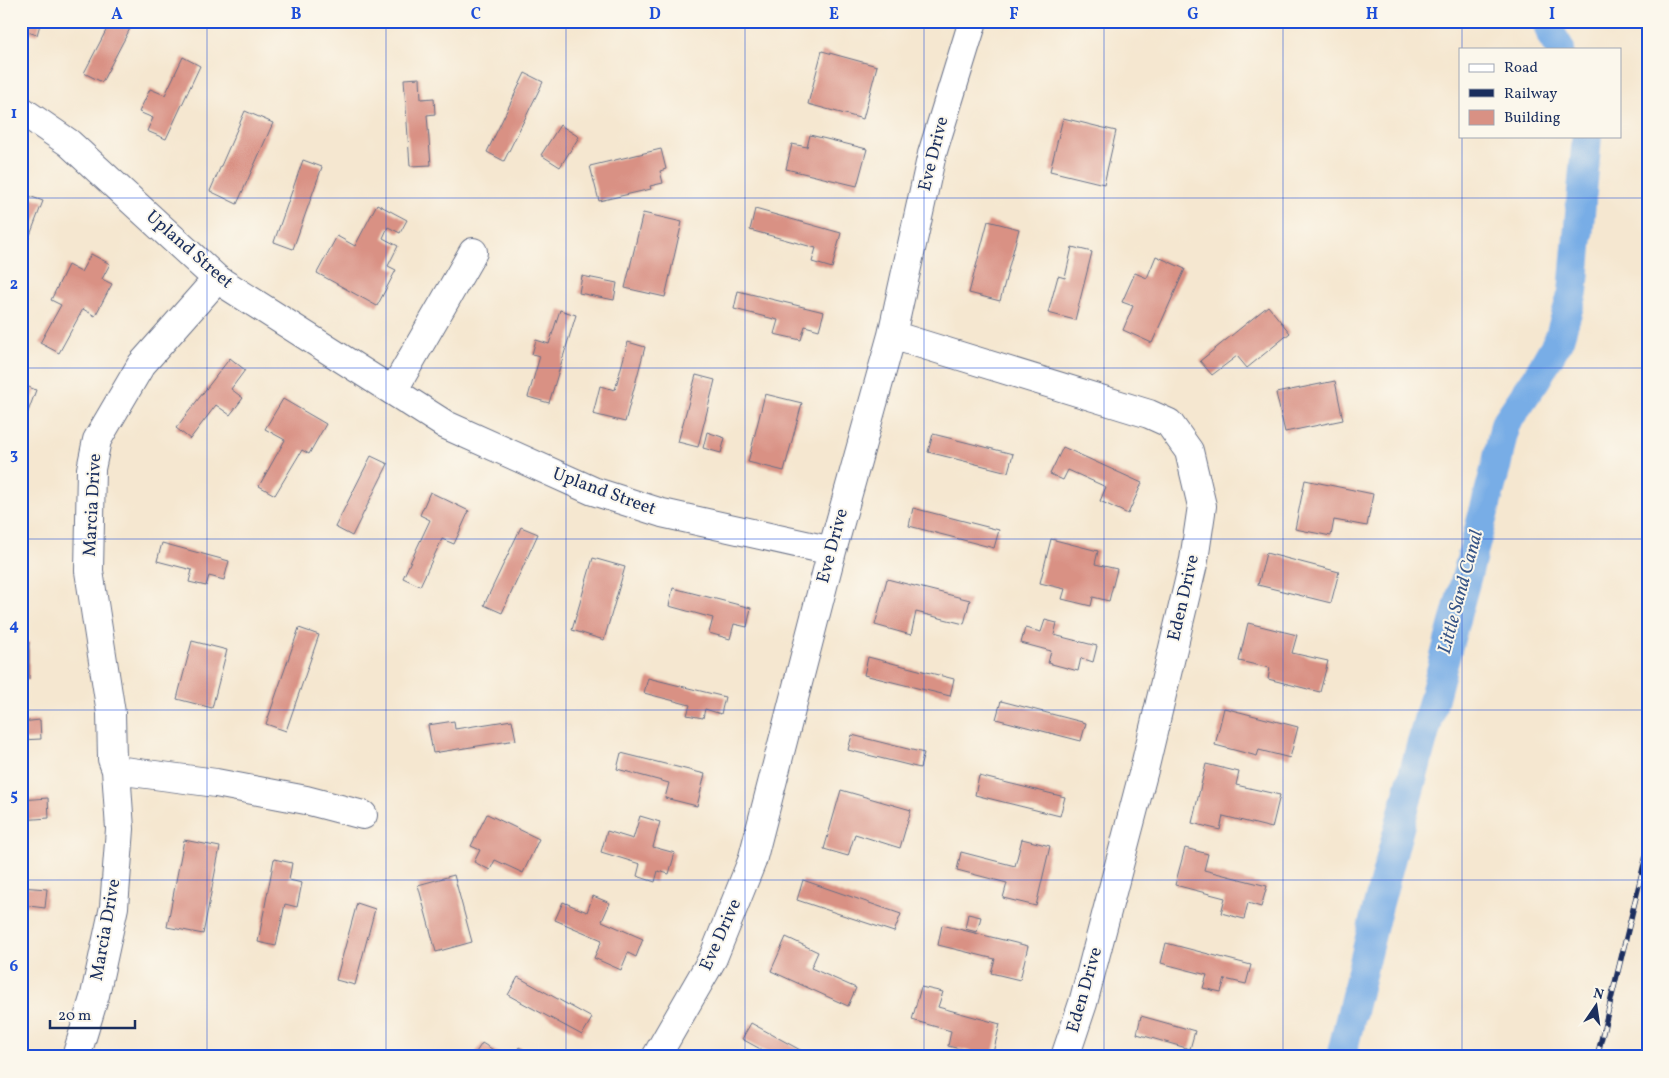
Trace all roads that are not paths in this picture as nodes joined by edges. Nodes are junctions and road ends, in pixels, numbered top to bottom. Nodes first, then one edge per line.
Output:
1 (972, 21) edge
2 (21, 110) edge
3 (473, 252) dead end
4 (217, 278) junction
5 (892, 335) junction
6 (393, 391) junction
7 (832, 551) junction
8 (116, 770) junction
9 (363, 815) dead end
10 (76, 1057) edge
11 (656, 1057) edge
12 (1065, 1057) edge

1 - 5 street, Eve Drive
2 - 4 street, Upland Street
3 - 6 street
4 - 6 street, Upland Street
4 - 8 street, Marcia Drive
5 - 7 street, Eve Drive
5 - 12 street, Eden Drive
6 - 7 street, Upland Street
7 - 11 street, Eve Drive
8 - 9 street
8 - 10 street, Marcia Drive

